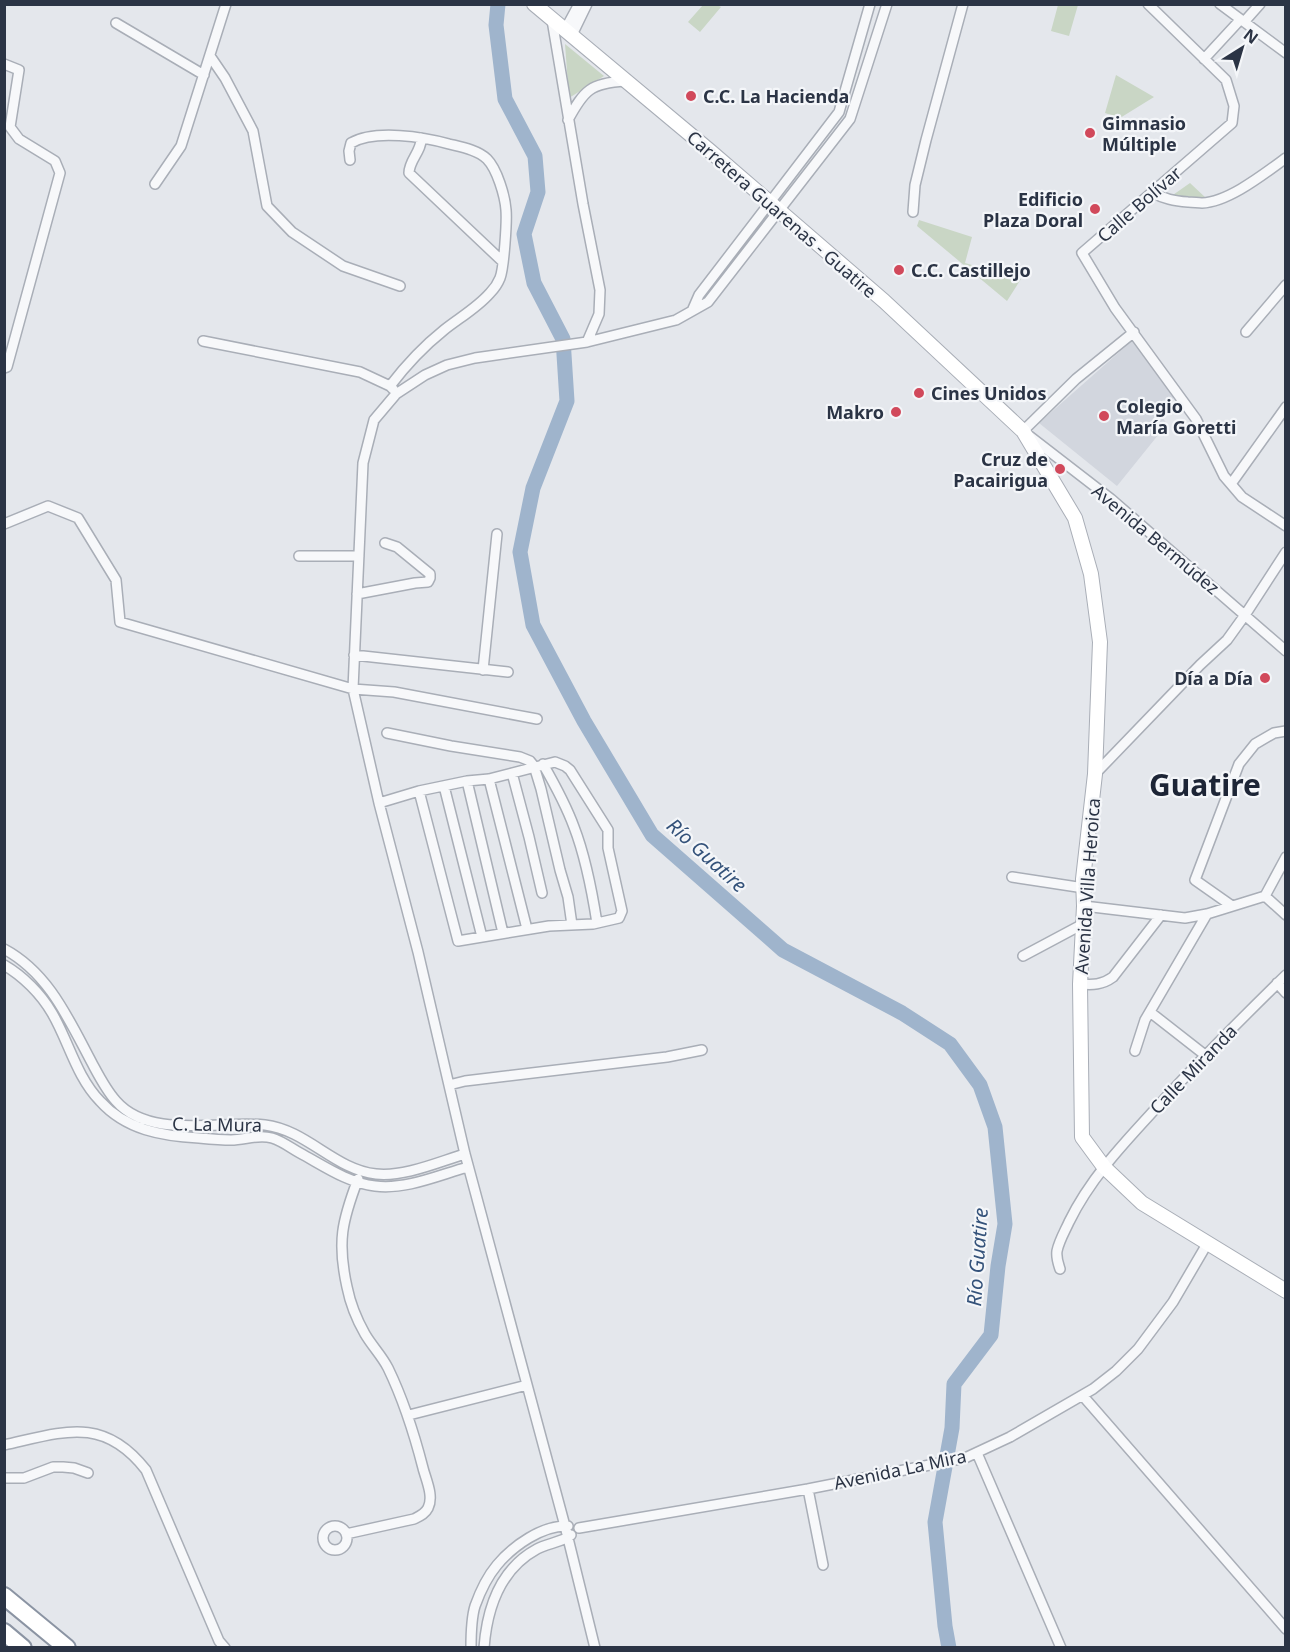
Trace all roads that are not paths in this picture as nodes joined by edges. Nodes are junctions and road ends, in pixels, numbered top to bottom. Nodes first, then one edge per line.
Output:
1 (226, 4) edge
2 (579, 4) edge
3 (587, 4) edge
4 (870, 4) edge
5 (887, 4) edge
6 (963, 4) edge
7 (1148, 4) edge
8 (1220, 4) edge
9 (1260, 4) edge
10 (543, 12) edge
11 (1242, 21) junction
12 (116, 23) dead end
13 (568, 32) junction
14 (1286, 53) edge
15 (210, 56) junction
16 (1204, 59) junction
17 (4, 64) edge
18 (204, 75) junction
19 (625, 81) junction
20 (568, 120) junction
21 (421, 138) junction
22 (1286, 158) edge
23 (350, 160) dead end
24 (155, 184) dead end
25 (1152, 192) junction
26 (774, 207) junction
27 (913, 212) dead end
28 (503, 262) junction
29 (1286, 285) edge
30 (400, 286) dead end
31 (1131, 329) junction
32 (1246, 332) dead end
33 (203, 341) dead end
34 (587, 342) junction
35 (4, 368) edge
36 (393, 390) junction
37 (1286, 407) edge
38 (1023, 431) junction
39 (1230, 484) junction
40 (4, 524) edge
41 (1286, 526) edge
42 (497, 534) dead end
43 (385, 543) dead end
44 (1286, 552) edge
45 (298, 555) dead end
46 (358, 556) junction
47 (357, 594) junction
48 (1245, 615) junction
49 (1286, 651) edge
50 (354, 655) junction
51 (483, 670) junction
52 (508, 672) dead end
53 (353, 689) junction
54 (537, 719) dead end
55 (1286, 731) edge
56 (387, 733) dead end
57 (539, 765) junction
58 (512, 772) junction
59 (1095, 774) junction
60 (489, 779) junction
61 (467, 782) junction
62 (444, 786) junction
63 (419, 791) junction
64 (379, 803) junction
65 (1286, 857) edge
66 (1012, 877) dead end
67 (1084, 888) junction
68 (542, 893) dead end
69 (1265, 896) junction
70 (1084, 906) junction
71 (1232, 906) junction
72 (1207, 914) junction
73 (1161, 915) junction
74 (1286, 915) edge
75 (597, 923) junction
76 (1083, 924) junction
77 (572, 925) junction
78 (527, 929) junction
79 (502, 933) junction
80 (482, 936) junction
81 (4, 949) edge
82 (1023, 956) dead end
83 (4, 965) edge
84 (1286, 975) edge
85 (1277, 983) junction
86 (1080, 984) junction
87 (1286, 993) edge
88 (1150, 1012) junction
89 (702, 1050) dead end
90 (1135, 1051) dead end
91 (1205, 1055) junction
92 (449, 1085) junction
93 (465, 1154) junction
94 (468, 1167) junction
95 (1104, 1167) junction
96 (361, 1171) junction
97 (357, 1182) junction
98 (1207, 1244) junction
99 (1060, 1269) dead end
100 (1286, 1291) edge
101 (527, 1385) junction
102 (1083, 1396) junction
103 (408, 1415) junction
104 (4, 1445) edge
105 (977, 1453) junction
106 (88, 1473) dead end
107 (4, 1478) edge
108 (808, 1489) junction
109 (565, 1526) junction
110 (579, 1528) junction
111 (346, 1534) dead end
112 (567, 1539) junction
113 (824, 1565) dead end
114 (4, 1596) edge
115 (1286, 1629) edge
116 (4, 1632) edge
117 (23, 1647) edge
118 (67, 1647) edge
119 (225, 1647) edge
120 (471, 1647) edge
121 (484, 1647) edge
122 (595, 1647) edge
123 (1061, 1647) edge

1 - 15 street
2 - 13 street
3 - 13 street
4 - 26 street
5 - 26 street
6 - 27 street
7 - 16 street, Calle Bolívar
8 - 11 street
9 - 11 street
10 - 13 main road, Carretera Guarenas - Guatire
10 - 20 street
11 - 14 street
11 - 16 street
12 - 18 street
13 - 19 main road, Carretera Guarenas - Guatire
15 - 18 street
15 - 30 street
16 - 25 street, Calle Bolívar
17 - 35 street
18 - 24 street
19 - 20 street
19 - 26 main road, Carretera Guarenas - Guatire
20 - 34 street
21 - 23 street
21 - 28 street
21 - 28 street
22 - 25 street
25 - 31 street, Calle Bolívar
26 - 34 street
26 - 38 main road, Carretera Guarenas - Guatire
28 - 36 street
29 - 32 street
31 - 38 street
31 - 39 street, Calle Bolívar
33 - 36 street
34 - 36 street
36 - 46 street
37 - 39 street
38 - 48 street, Avenida Bermúdez
38 - 59 main road, Avenida Villa Heroica
39 - 41 street, Calle Bolívar
40 - 53 street
42 - 51 street
43 - 47 street
44 - 48 street
45 - 46 street
46 - 47 street
47 - 50 street
48 - 49 street, Avenida Bermúdez
48 - 59 street
50 - 51 street
50 - 53 street
51 - 52 street
53 - 54 street
53 - 64 street
55 - 71 street
56 - 57 street
57 - 58 street
57 - 75 street
57 - 75 street
57 - 77 street
58 - 60 street
58 - 68 street
59 - 67 main road, Avenida Villa Heroica
60 - 61 street
60 - 78 street
61 - 62 street
61 - 79 street
62 - 63 street
62 - 80 street
63 - 64 street
63 - 80 street
64 - 92 street
65 - 69 street
66 - 67 street
67 - 70 main road, Avenida Villa Heroica
69 - 71 street
69 - 74 street
70 - 73 street
70 - 76 main road, Avenida Villa Heroica
71 - 72 street
72 - 73 street
72 - 88 street
73 - 86 street
75 - 77 street
76 - 82 street
76 - 86 main road, Avenida Villa Heroica
77 - 78 street
78 - 79 street
79 - 80 street
81 - 96 street, C. La Mura
83 - 97 street
84 - 85 street, Calle Miranda
85 - 87 street
85 - 91 street, Calle Miranda
86 - 95 main road, Avenida Villa Heroica
88 - 90 street
88 - 91 street
89 - 92 street
91 - 95 street, Calle Miranda
92 - 93 street
93 - 94 street
93 - 96 street, C. La Mura
94 - 97 street
94 - 101 street
95 - 98 main road, Avenida Villa Heroica
95 - 99 street, Calle Miranda
96 - 97 street
97 - 103 street
98 - 100 main road, Avenida Villa Heroica
98 - 102 street, Avenida La Mira
101 - 103 street
101 - 109 street
102 - 105 street, Avenida La Mira
102 - 115 street
103 - 111 street
104 - 119 street
105 - 108 street, Avenida La Mira
105 - 123 street
106 - 107 street
108 - 110 street, Avenida La Mira
108 - 113 street
109 - 110 street, Avenida La Mira
109 - 112 street
109 - 120 street, Avenida La Mira
110 - 112 street
112 - 121 street
112 - 122 street
114 - 118 highway
116 - 117 highway

